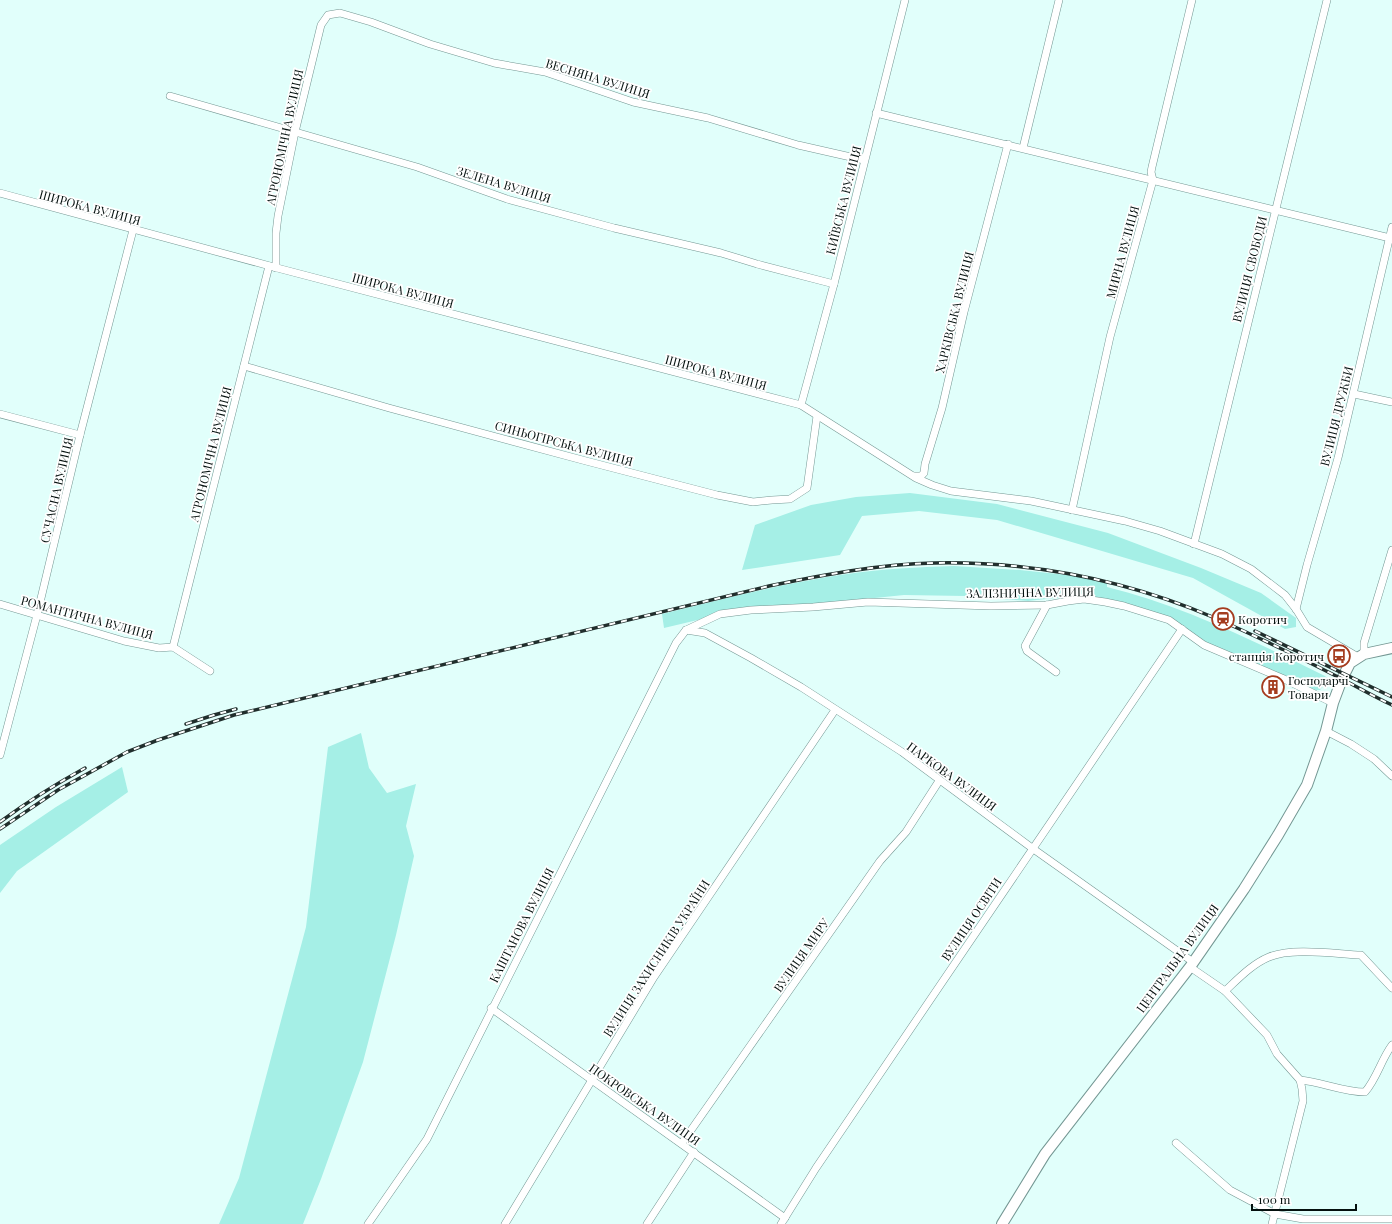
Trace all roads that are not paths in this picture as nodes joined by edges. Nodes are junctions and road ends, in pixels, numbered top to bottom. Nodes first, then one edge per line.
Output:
1 (905, 0) edge
2 (1059, 0) edge
3 (1192, 0) edge
4 (1327, 0) edge
5 (328, 15) joint
6 (170, 96) dead end
7 (876, 113) junction
8 (295, 132) junction
9 (1008, 144) junction
10 (1023, 148) junction
11 (864, 160) junction
12 (1153, 180) junction
13 (0, 193) edge
14 (1275, 210) junction
15 (1392, 226) edge
16 (133, 230) junction
17 (1391, 238) edge
18 (272, 267) junction
19 (834, 284) junction
20 (244, 366) junction
21 (1354, 394) junction
22 (1392, 402) edge
23 (801, 405) junction
24 (0, 414) edge
25 (817, 416) junction
26 (80, 434) junction
27 (912, 476) junction
28 (1072, 510) junction
29 (1194, 544) junction
30 (1392, 550) edge
31 (0, 604) edge
32 (1047, 605) junction
33 (1296, 609) junction
34 (37, 615) junction
35 (1182, 629) junction
36 (686, 630) junction
37 (174, 647) junction
38 (1392, 648) edge
39 (1361, 656) junction
40 (210, 671) dead end
41 (1056, 672) dead end
42 (1333, 703) junction
43 (835, 710) junction
44 (1326, 731) junction
45 (0, 755) edge
46 (1392, 776) edge
47 (939, 781) junction
48 (1032, 848) junction
49 (1192, 964) junction
50 (1392, 988) edge
51 (1225, 991) junction
52 (491, 1008) junction
53 (1392, 1045) edge
54 (591, 1080) junction
55 (1300, 1080) junction
56 (682, 1143) junction
57 (1176, 1143) dead end
58 (694, 1152) junction
59 (1275, 1214) junction
60 (1392, 1219) edge
61 (783, 1221) edge
62 (1342, 1222) edge
63 (368, 1224) edge
64 (504, 1224) edge
65 (647, 1224) edge
66 (1002, 1224) edge
67 (1272, 1224) edge

1 - 7 street, КИЇВСЬКА ВУЛИЦЯ
2 - 10 street
3 - 12 street, МИРНА ВУЛИЦЯ
4 - 14 street, ВУЛИЦЯ СВОБОДИ
5 - 8 street, АГРОНОМІЧНА ВУЛИЦЯ
5 - 11 street, ВЕСНЯНА ВУЛИЦЯ
6 - 8 street, ЗЕЛЕНА ВУЛИЦЯ
7 - 9 street
7 - 11 street, КИЇВСЬКА ВУЛИЦЯ
8 - 18 street, АГРОНОМІЧНА ВУЛИЦЯ
8 - 19 street, ЗЕЛЕНА ВУЛИЦЯ
9 - 10 street
9 - 27 street, ХАРКІВСЬКА ВУЛИЦЯ
10 - 12 street
11 - 19 street, КИЇВСЬКА ВУЛИЦЯ
12 - 14 street
12 - 28 street, МИРНА ВУЛИЦЯ
13 - 16 street, ШИРОКА ВУЛИЦЯ
14 - 17 street
14 - 29 street, ВУЛИЦЯ СВОБОДИ
15 - 17 street, ВУЛИЦЯ ДРУЖБИ
16 - 18 street, ШИРОКА ВУЛИЦЯ
16 - 26 street, СУЧАСНА ВУЛИЦЯ
17 - 21 street, ВУЛИЦЯ ДРУЖБИ
18 - 20 street, АГРОНОМІЧНА ВУЛИЦЯ
18 - 23 street, ШИРОКА ВУЛИЦЯ
19 - 23 street, КИЇВСЬКА ВУЛИЦЯ
20 - 25 street, СИНЬОГІРСЬКА ВУЛИЦЯ
20 - 37 street, АГРОНОМІЧНА ВУЛИЦЯ
21 - 22 street
21 - 33 street, ВУЛИЦЯ ДРУЖБИ
23 - 25 street, ШИРОКА ВУЛИЦЯ
24 - 26 street
25 - 27 street, ШИРОКА ВУЛИЦЯ
26 - 34 street, СУЧАСНА ВУЛИЦЯ
27 - 28 street, ШИРОКА ВУЛИЦЯ
28 - 29 street, ШИРОКА ВУЛИЦЯ
29 - 33 street, ШИРОКА ВУЛИЦЯ
30 - 39 street
31 - 34 street, РОМАНТИЧНА ВУЛИЦЯ
32 - 35 street, ЗАЛІЗНИЧНА ВУЛИЦЯ
32 - 36 street, ЗАЛІЗНИЧНА ВУЛИЦЯ
32 - 41 street
33 - 39 street, ШИРОКА ВУЛИЦЯ
34 - 37 street, РОМАНТИЧНА ВУЛИЦЯ
34 - 45 street, СУЧАСНА ВУЛИЦЯ
35 - 42 street, ЗАЛІЗНИЧНА ВУЛИЦЯ
35 - 48 street, ВУЛИЦЯ ОСВІТИ
36 - 43 street, ПАРКОВА ВУЛИЦЯ
36 - 52 street, КАШТАНОВА ВУЛИЦЯ
37 - 40 street
38 - 39 street
39 - 42 street, ЦЕНТРАЛЬНА ВУЛИЦЯ
42 - 44 street, ЦЕНТРАЛЬНА ВУЛИЦЯ
43 - 47 street, ПАРКОВА ВУЛИЦЯ
43 - 54 street, ВУЛИЦЯ ЗАХИСНИКІВ УКРАЇНИ
44 - 46 street
44 - 49 street, ЦЕНТРАЛЬНА ВУЛИЦЯ
47 - 48 street, ПАРКОВА ВУЛИЦЯ
47 - 56 street, ВУЛИЦЯ МИРУ
48 - 49 street, ПАРКОВА ВУЛИЦЯ
48 - 61 street, ВУЛИЦЯ ОСВІТИ
49 - 51 street, ПАРКОВА ВУЛИЦЯ
49 - 66 street, ЦЕНТРАЛЬНА ВУЛИЦЯ
50 - 51 street
51 - 55 street, ПАРКОВА ВУЛИЦЯ
52 - 54 street, ПОКРОВСЬКА ВУЛИЦЯ
52 - 63 street, КАШТАНОВА ВУЛИЦЯ
53 - 55 street
54 - 56 street, ПОКРОВСЬКА ВУЛИЦЯ
54 - 64 street, ВУЛИЦЯ ЗАХИСНИКІВ УКРАЇНИ
55 - 59 street
56 - 58 street, ПОКРОВСЬКА ВУЛИЦЯ
57 - 59 street
58 - 61 street, ПОКРОВСЬКА ВУЛИЦЯ
58 - 65 street
59 - 62 street
59 - 67 street
60 - 62 street

